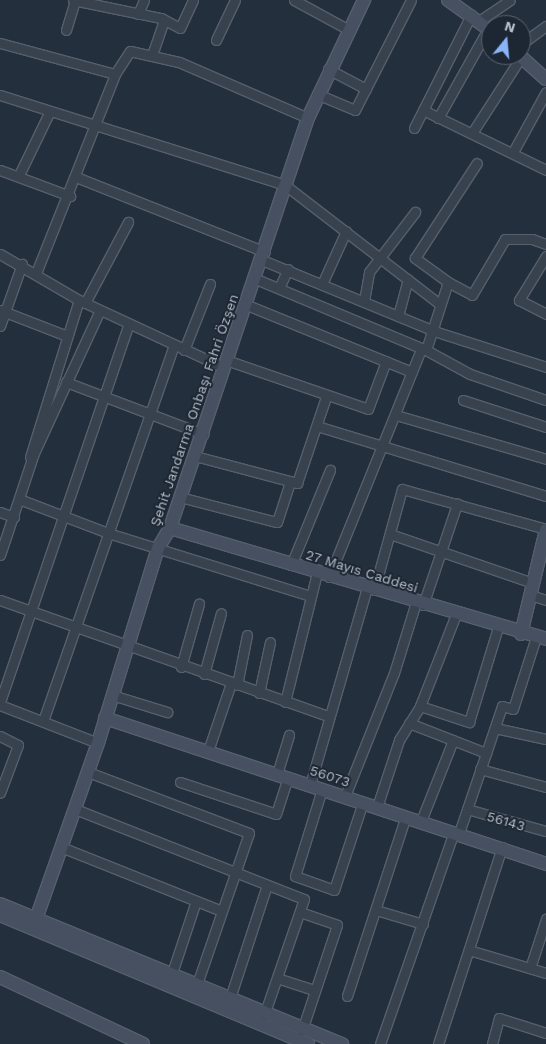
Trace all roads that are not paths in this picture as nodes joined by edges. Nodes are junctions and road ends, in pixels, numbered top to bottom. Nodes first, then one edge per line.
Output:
1 (74, 0) edge
2 (144, 0) edge
3 (193, 0) edge
4 (235, 0) edge
5 (364, 0) edge
6 (411, 0) edge
7 (448, 0) edge
8 (510, 0) edge
9 (298, 1) edge
10 (138, 14) junction
11 (492, 15) edge
12 (164, 20) junction
13 (481, 23) edge
14 (481, 25) edge
15 (481, 26) edge
16 (546, 26) edge
17 (66, 30) dead end
18 (349, 30) junction
19 (216, 40) dead end
20 (531, 41) edge
21 (0, 43) edge
22 (152, 55) junction
23 (531, 62) edge
24 (512, 65) edge
25 (328, 69) junction
26 (115, 74) junction
27 (544, 74) edge
28 (366, 88) junction
29 (546, 92) edge
30 (317, 94) junction
31 (0, 95) edge
32 (50, 110) junction
33 (423, 110) junction
34 (308, 118) junction
35 (438, 118) junction
36 (96, 124) junction
37 (414, 128) dead end
38 (472, 132) junction
39 (513, 152) junction
40 (477, 163) dead end
41 (0, 170) edge
42 (546, 170) edge
43 (19, 175) junction
44 (76, 177) junction
45 (285, 185) junction
46 (70, 196) junction
47 (415, 212) dead end
48 (128, 222) dead end
49 (346, 230) junction
50 (546, 244) edge
51 (0, 254) edge
52 (264, 256) junction
53 (546, 256) edge
54 (379, 257) junction
55 (22, 264) junction
56 (288, 269) junction
57 (36, 273) junction
58 (256, 279) junction
59 (408, 279) junction
60 (448, 282) junction
61 (210, 284) dead end
62 (322, 284) junction
63 (279, 288) junction
64 (364, 301) junction
65 (82, 302) junction
66 (438, 303) junction
67 (247, 305) junction
68 (100, 310) junction
69 (2, 311) edge
70 (546, 314) edge
71 (398, 316) junction
72 (129, 324) junction
73 (0, 326) edge
74 (434, 331) junction
75 (67, 336) junction
76 (174, 346) junction
77 (423, 349) junction
78 (184, 350) junction
79 (386, 361) junction
80 (225, 364) junction
81 (546, 367) edge
82 (412, 372) junction
83 (66, 382) junction
84 (326, 397) junction
85 (104, 398) junction
86 (463, 400) dead end
87 (546, 400) edge
88 (150, 415) junction
89 (396, 415) junction
90 (317, 426) junction
91 (546, 427) edge
92 (203, 434) junction
93 (384, 448) junction
94 (195, 456) junction
95 (546, 460) edge
96 (29, 468) junction
97 (330, 470) dead end
98 (290, 482) junction
99 (180, 496) junction
100 (546, 496) edge
101 (19, 499) junction
102 (457, 504) junction
103 (0, 512) edge
104 (64, 516) junction
105 (14, 517) junction
106 (170, 528) junction
107 (546, 530) edge
108 (108, 533) junction
109 (390, 534) junction
110 (158, 548) junction
111 (441, 552) junction
112 (543, 554) edge
113 (0, 555) edge
114 (291, 565) junction
115 (323, 575) junction
116 (371, 589) junction
117 (531, 589) junction
118 (310, 596) junction
119 (0, 600) edge
120 (546, 600) edge
121 (199, 604) dead end
122 (420, 604) junction
123 (31, 612) junction
124 (220, 613) dead end
125 (456, 614) junction
126 (498, 627) junction
127 (75, 628) junction
128 (521, 634) junction
129 (247, 635) dead end
130 (541, 638) edge
131 (270, 642) dead end
132 (126, 648) junction
133 (181, 666) junction
134 (204, 674) junction
135 (234, 684) junction
136 (259, 693) junction
137 (112, 695) junction
138 (285, 702) junction
139 (0, 704) edge
140 (420, 706) junction
141 (167, 712) dead end
142 (327, 716) junction
143 (105, 718) junction
144 (43, 721) junction
145 (409, 723) junction
146 (495, 728) junction
147 (289, 735) dead end
148 (0, 736) edge
149 (453, 740) junction
150 (546, 740) edge
151 (98, 743) junction
152 (208, 752) junction
153 (486, 753) junction
154 (480, 769) junction
155 (88, 772) junction
156 (282, 776) junction
157 (180, 782) dead end
158 (316, 787) junction
159 (546, 787) edge
160 (0, 793) edge
161 (345, 796) junction
162 (363, 802) junction
163 (377, 807) junction
164 (74, 809) junction
165 (467, 809) junction
166 (406, 816) junction
167 (421, 821) junction
168 (546, 831) edge
169 (456, 832) junction
170 (61, 847) junction
171 (502, 847) junction
172 (546, 864) edge
173 (235, 873) junction
174 (267, 885) junction
175 (196, 901) junction
176 (0, 904) edge
177 (376, 910) junction
178 (222, 911) junction
179 (300, 912) junction
180 (0, 915) edge
181 (36, 919) junction
182 (546, 919) edge
183 (423, 924) junction
184 (469, 950) junction
185 (530, 968) junction
186 (546, 973) edge
187 (171, 976) junction
188 (0, 977) edge
189 (278, 978) junction
190 (196, 987) junction
191 (315, 990) junction
192 (347, 996) dead end
193 (229, 1001) junction
194 (264, 1015) junction
195 (302, 1030) junction
196 (546, 1033) edge
197 (144, 1044) edge
198 (308, 1044) edge
199 (342, 1044) edge
200 (380, 1044) edge
201 (438, 1044) edge
202 (492, 1044) edge

1 - 10 street
1 - 17 street
2 - 10 street
3 - 12 street
4 - 19 street
5 - 18 street, Şehit Jandarma Onbaşı Fahri Özşen
6 - 28 street
7 - 13 street
8 - 11 street
9 - 18 street
10 - 12 street
12 - 22 street
14 - 33 street
15 - 35 street
16 - 20 street
18 - 25 street, Şehit Jandarma Onbaşı Fahri Özşen
21 - 26 street
22 - 26 street
22 - 34 street
23 - 27 street
24 - 38 street
25 - 28 street
25 - 30 street, Şehit Jandarma Onbaşı Fahri Özşen
26 - 36 street
28 - 30 street
29 - 39 street
30 - 34 street, Şehit Jandarma Onbaşı Fahri Özşen
31 - 32 street
32 - 36 street
32 - 43 street
33 - 35 street
33 - 37 street
34 - 45 street, Şehit Jandarma Onbaşı Fahri Özşen
35 - 38 street
36 - 44 street
36 - 45 street
38 - 39 street
39 - 42 street
40 - 60 street
41 - 43 street
43 - 46 street
44 - 46 street
44 - 52 street
45 - 49 street
45 - 52 street, Şehit Jandarma Onbaşı Fahri Özşen
46 - 57 street
47 - 54 street
48 - 65 street
49 - 54 street
49 - 62 street
50 - 60 street
51 - 55 street
52 - 56 street
52 - 58 street, Şehit Jandarma Onbaşı Fahri Özşen
53 - 70 street
54 - 59 street
54 - 64 street
55 - 57 street
55 - 69 street
56 - 62 street
56 - 63 street
57 - 65 street
58 - 63 street
58 - 67 street, Şehit Jandarma Onbaşı Fahri Özşen
59 - 66 street
59 - 71 street
60 - 66 street
61 - 78 street
62 - 64 street
63 - 77 street
64 - 71 street
65 - 68 street
65 - 75 street
66 - 74 street
67 - 79 street
67 - 80 street, Şehit Jandarma Onbaşı Fahri Özşen
68 - 72 street
68 - 83 street
69 - 73 street
69 - 75 street
71 - 74 street
72 - 76 street
72 - 85 street
74 - 77 street
74 - 81 street
75 - 96 street
76 - 78 street
76 - 88 street
77 - 82 street
77 - 87 street
78 - 80 street
79 - 82 street
79 - 84 street
80 - 84 street
80 - 92 street, Şehit Jandarma Onbaşı Fahri Özşen
82 - 89 street
83 - 85 street
83 - 96 street
84 - 90 street
85 - 88 street
85 - 104 street
86 - 91 street
88 - 92 street
88 - 108 street
89 - 93 street
89 - 95 street
90 - 93 street
90 - 98 street
92 - 94 street, Şehit Jandarma Onbaşı Fahri Özşen
93 - 100 street
93 - 115 street
94 - 98 street
94 - 99 street, Şehit Jandarma Onbaşı Fahri Özşen
96 - 101 street
97 - 114 street
98 - 99 street
99 - 106 street, Şehit Jandarma Onbaşı Fahri Özşen
101 - 104 street
101 - 105 street
102 - 107 street
102 - 109 street
102 - 111 street
103 - 105 street
104 - 108 street
104 - 123 street
105 - 113 street
106 - 110 street, Şehit Jandarma Onbaşı Fahri Özşen
106 - 114 street, 27 Mayıs Caddesi
107 - 112 street
108 - 110 street
108 - 127 street
109 - 111 street
109 - 116 street
110 - 118 street
110 - 132 street, Şehit Jandarma Onbaşı Fahri Özşen
111 - 117 street
111 - 122 street
112 - 117 street
114 - 115 street, 27 Mayıs Caddesi
115 - 116 street, 27 Mayıs Caddesi
115 - 118 street
116 - 122 street, 27 Mayıs Caddesi
116 - 142 street
117 - 120 street
117 - 128 street
118 - 138 street
119 - 123 street
121 - 133 street
122 - 125 street, 27 Mayıs Caddesi
122 - 161 street
123 - 127 street
123 - 139 street
124 - 134 street
125 - 126 street, 27 Mayıs Caddesi
125 - 140 street
126 - 128 street, 27 Mayıs Caddesi
126 - 140 street
127 - 132 street
127 - 144 street
128 - 130 street, 27 Mayıs Caddesi
129 - 135 street
130 - 146 street
131 - 136 street
132 - 133 street
132 - 137 street, Şehit Jandarma Onbaşı Fahri Özşen
133 - 134 street
134 - 135 street
135 - 136 street
135 - 152 street
136 - 138 street
137 - 141 street
137 - 143 street, Şehit Jandarma Onbaşı Fahri Özşen
138 - 142 street
139 - 144 street
140 - 145 street
142 - 158 street
143 - 151 street, Şehit Jandarma Onbaşı Fahri Özşen
143 - 152 street, 56073
144 - 151 street
145 - 149 street
145 - 163 street
146 - 150 street
146 - 153 street
147 - 156 street
148 - 160 street
149 - 153 street
149 - 167 street
151 - 155 street, Şehit Jandarma Onbaşı Fahri Özşen
152 - 156 street, 56073
153 - 154 street
154 - 159 street
154 - 165 street
155 - 164 street, Şehit Jandarma Onbaşı Fahri Özşen
155 - 173 street
156 - 157 street
156 - 158 street, 56073
158 - 161 street, 56073
158 - 162 street
161 - 162 street, 56073
162 - 163 street, 56073
163 - 166 street, 56073
164 - 170 street, Şehit Jandarma Onbaşı Fahri Özşen
164 - 173 street
165 - 168 street, 56143
165 - 169 street
166 - 167 street, 56073
166 - 177 street
167 - 169 street, 56073
169 - 171 street, 56073
169 - 183 street
170 - 175 street
170 - 181 street, Şehit Jandarma Onbaşı Fahri Özşen
171 - 172 street, 56073
171 - 184 street
173 - 174 street
173 - 178 street
174 - 179 street
174 - 193 street
175 - 178 street
175 - 187 street
176 - 181 street
177 - 183 street
177 - 192 street
178 - 190 street
179 - 189 street
179 - 191 street
180 - 198 street
181 - 187 street
182 - 185 street
183 - 200 street
184 - 185 street
184 - 201 street
185 - 186 street
187 - 190 street
188 - 197 street
189 - 191 street
189 - 194 street
190 - 193 street
191 - 195 street
193 - 194 street
194 - 195 street
195 - 199 street
196 - 202 street

